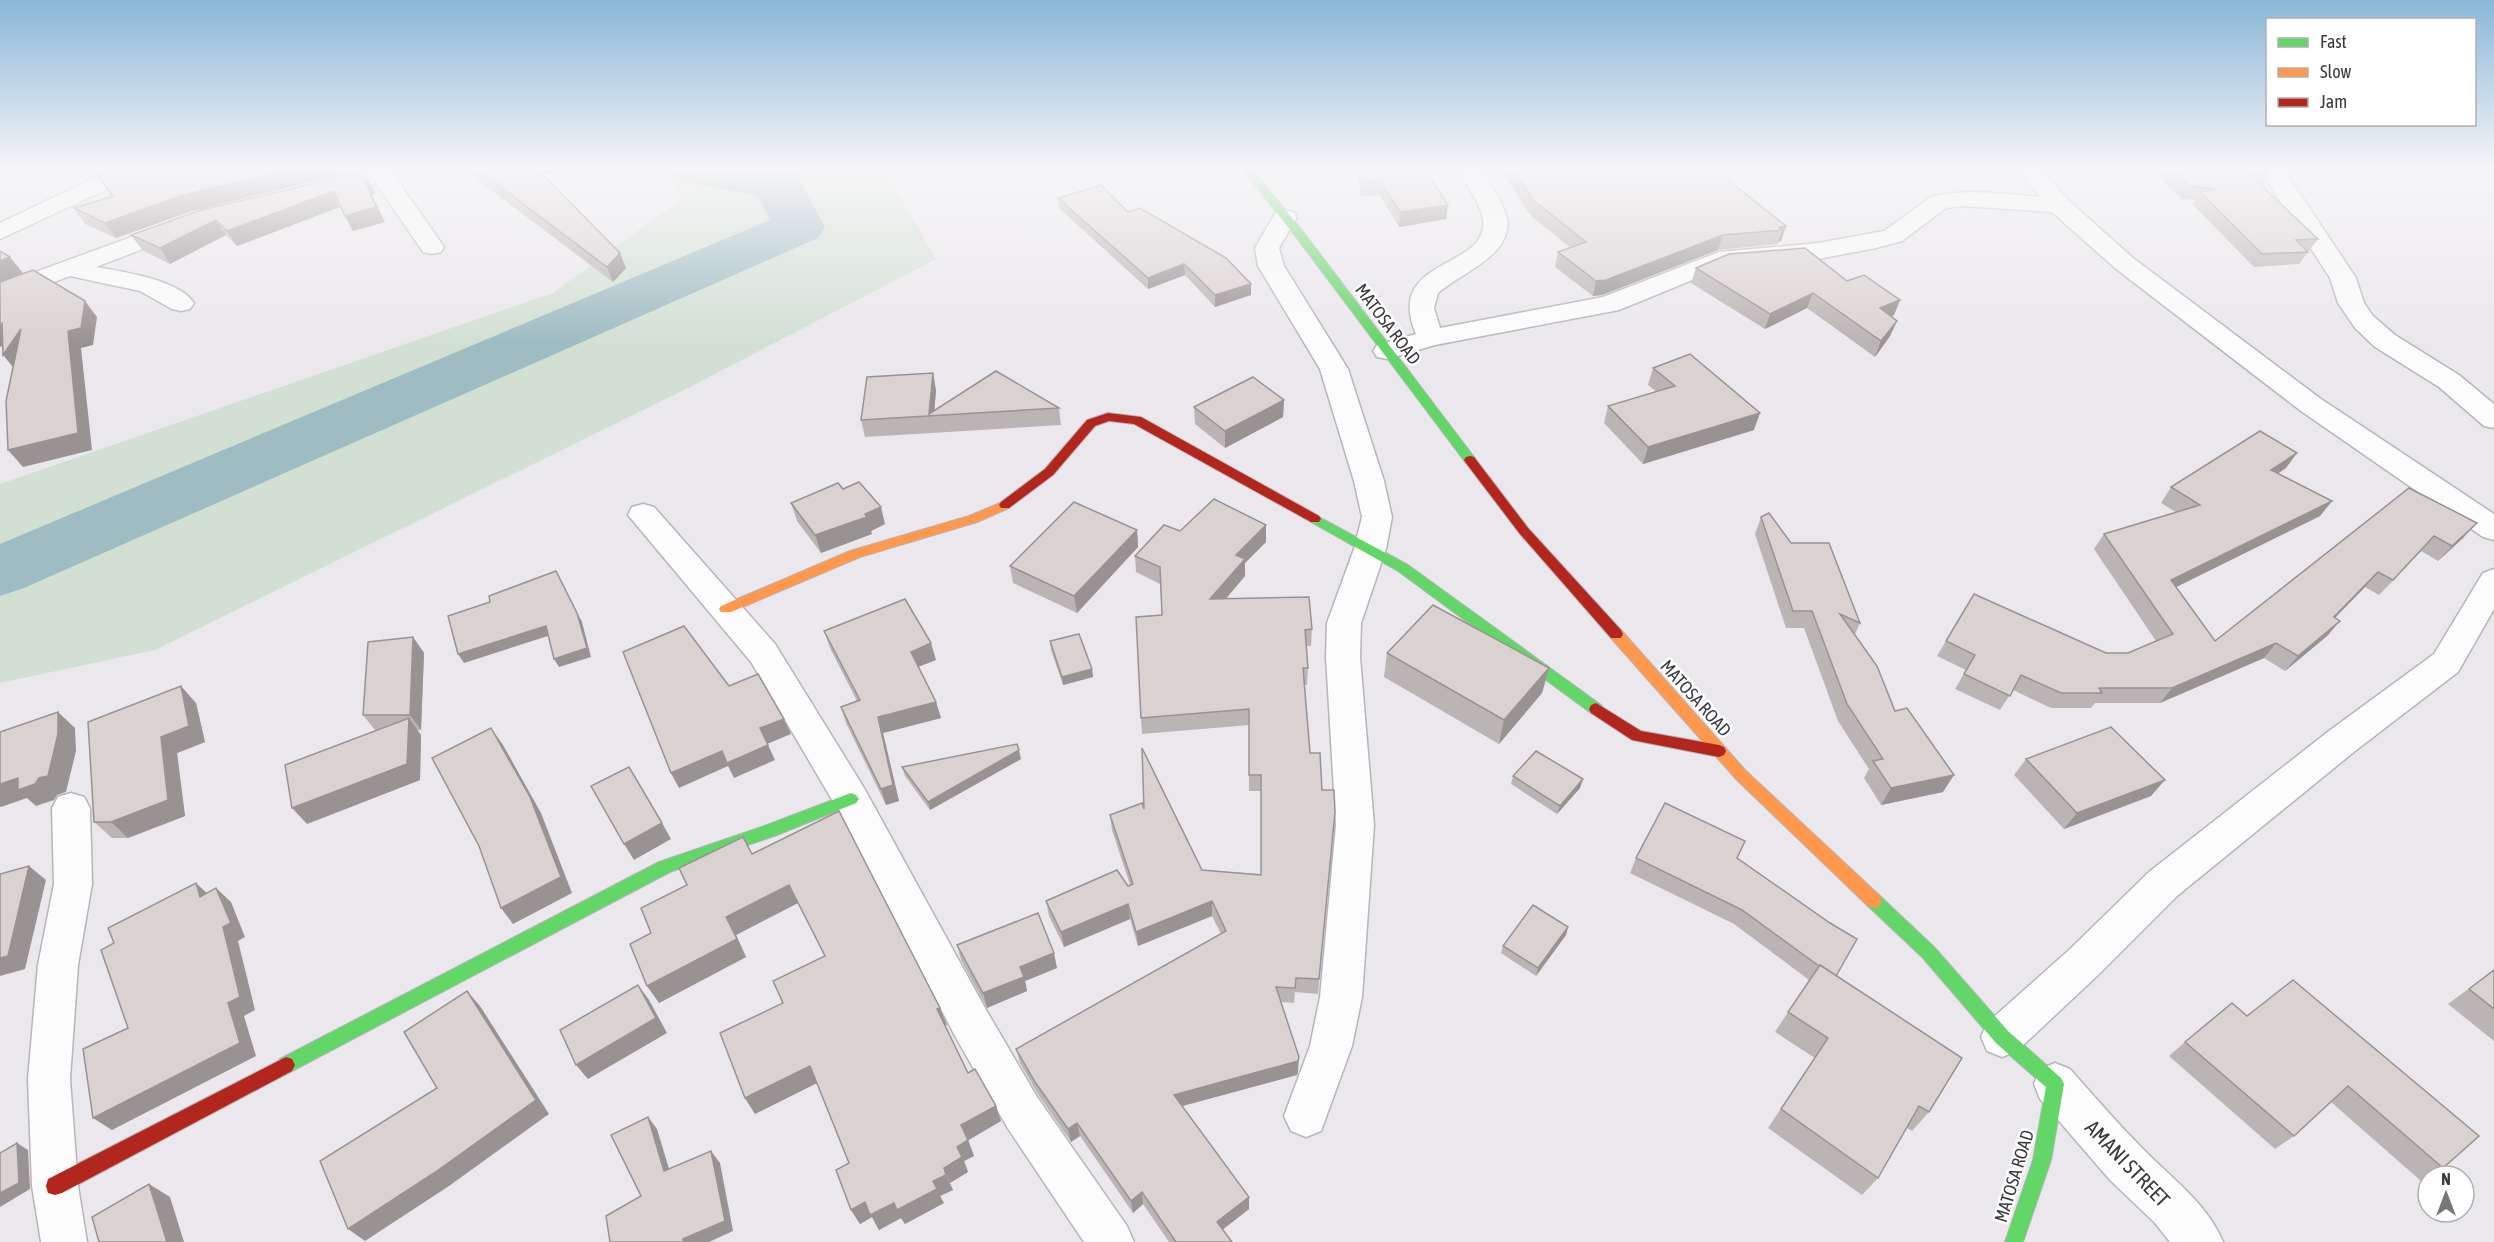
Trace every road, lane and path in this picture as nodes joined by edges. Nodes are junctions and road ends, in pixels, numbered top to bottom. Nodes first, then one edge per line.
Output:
1 (175, 228) edge
2 (420, 228) edge
3 (1279, 228) edge
4 (1293, 228) edge
5 (1495, 228) edge
6 (1904, 228) edge
7 (2084, 228) edge
8 (2310, 228) edge
9 (432, 247) dead end
10 (66, 268) junction
11 (0, 294) edge
12 (181, 303) dead end
13 (1431, 338) junction
14 (1387, 351) junction
15 (2494, 419) edge
16 (643, 515) dead end
17 (2494, 529) edge
18 (1370, 549) junction
19 (2494, 581) edge
20 (726, 609) junction
21 (1719, 751) junction
22 (850, 799) junction
23 (71, 808) dead end
24 (2002, 1037) junction
25 (2055, 1084) junction
26 (1306, 1116) dead end
27 (55, 1186) junction
28 (63, 1242) edge
29 (1111, 1242) edge
30 (2014, 1242) edge
31 (2200, 1242) edge

1 - 10 street
2 - 9 street
3 - 18 street
4 - 14 street, MATOSA ROAD
5 - 13 street
6 - 13 street
7 - 17 street
8 - 15 street
10 - 11 street
10 - 12 street
13 - 14 street
14 - 21 street, MATOSA ROAD
16 - 20 street
18 - 20 street
18 - 21 street
18 - 26 street
19 - 24 street
20 - 22 street
21 - 24 street, MATOSA ROAD
22 - 27 street
22 - 29 street
23 - 27 street
24 - 25 street, MATOSA ROAD
25 - 30 street, MATOSA ROAD
25 - 31 street, AMANI STREET
27 - 28 street

